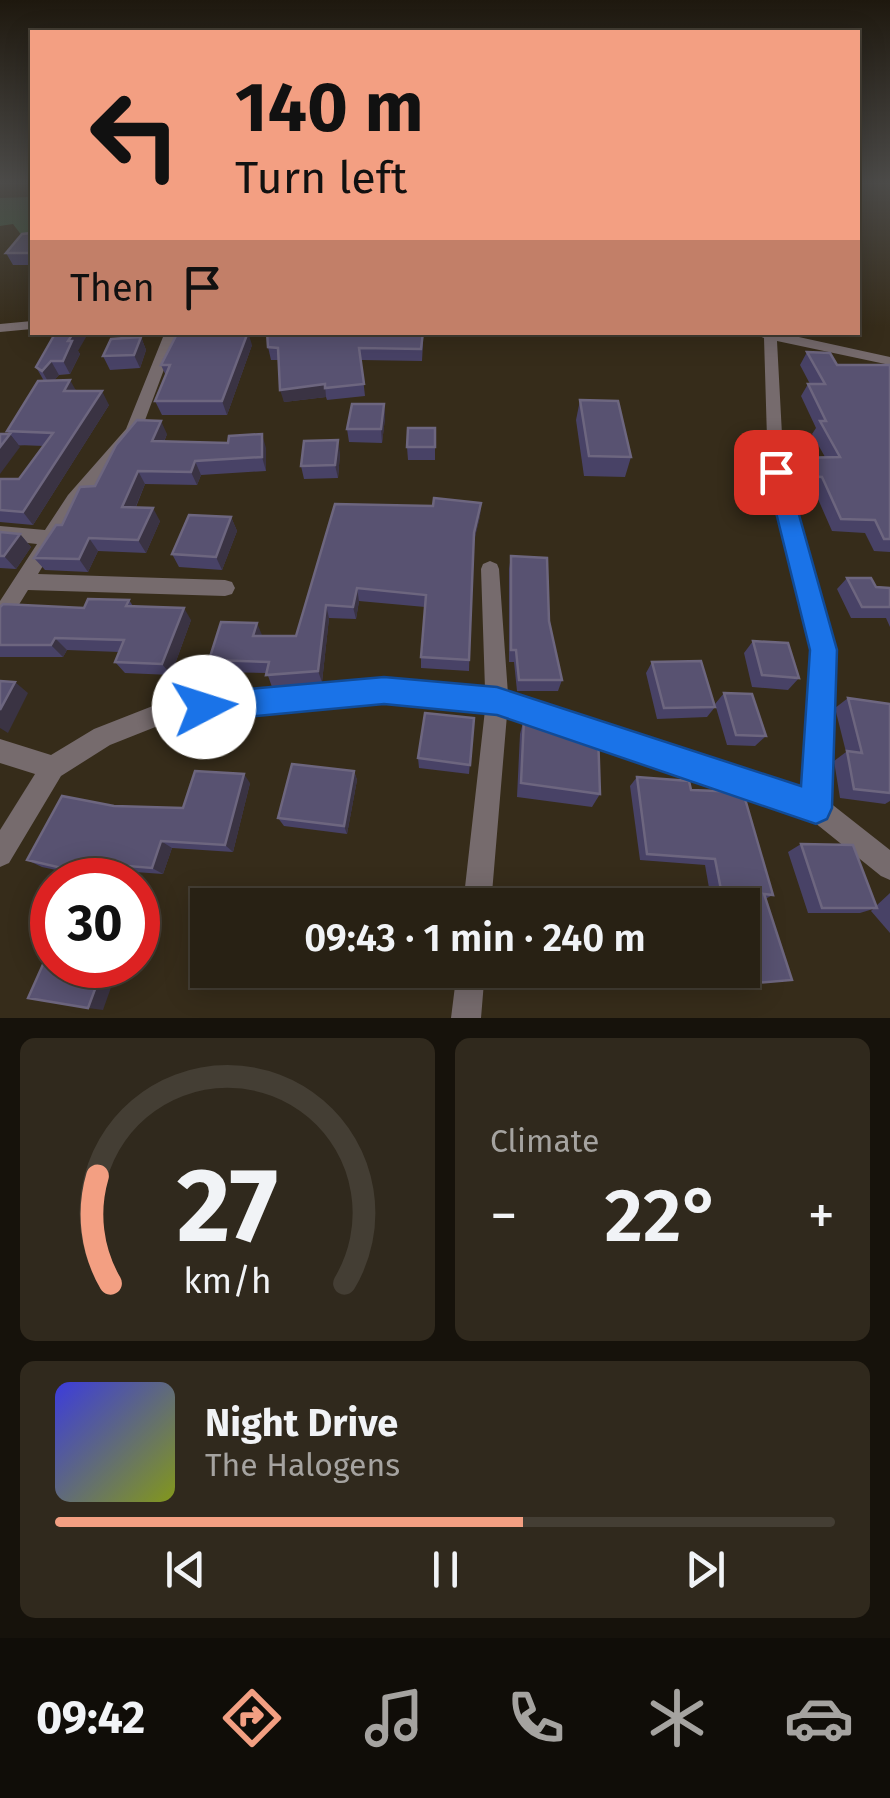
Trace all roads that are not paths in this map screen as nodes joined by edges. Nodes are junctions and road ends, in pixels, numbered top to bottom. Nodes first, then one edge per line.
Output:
1 (30, 325) edge
2 (0, 328) edge
3 (171, 335) edge
4 (763, 336) edge
5 (890, 360) edge
6 (0, 533) edge
7 (51, 538) junction
8 (490, 568) dead end
9 (24, 582) junction
10 (225, 588) dead end
11 (0, 618) edge
12 (497, 701) junction
13 (0, 751) edge
14 (53, 768) junction
15 (816, 808) junction
16 (0, 854) edge
17 (890, 867) edge
18 (479, 888) edge
19 (469, 988) edge
20 (466, 1018) edge

1 - 2 street
3 - 7 street
4 - 5 street
4 - 15 street
6 - 7 street
7 - 9 street
8 - 12 street
9 - 10 street
9 - 11 street
12 - 14 street
12 - 15 street
12 - 18 street
13 - 14 street
14 - 16 street
15 - 17 street
19 - 20 street

